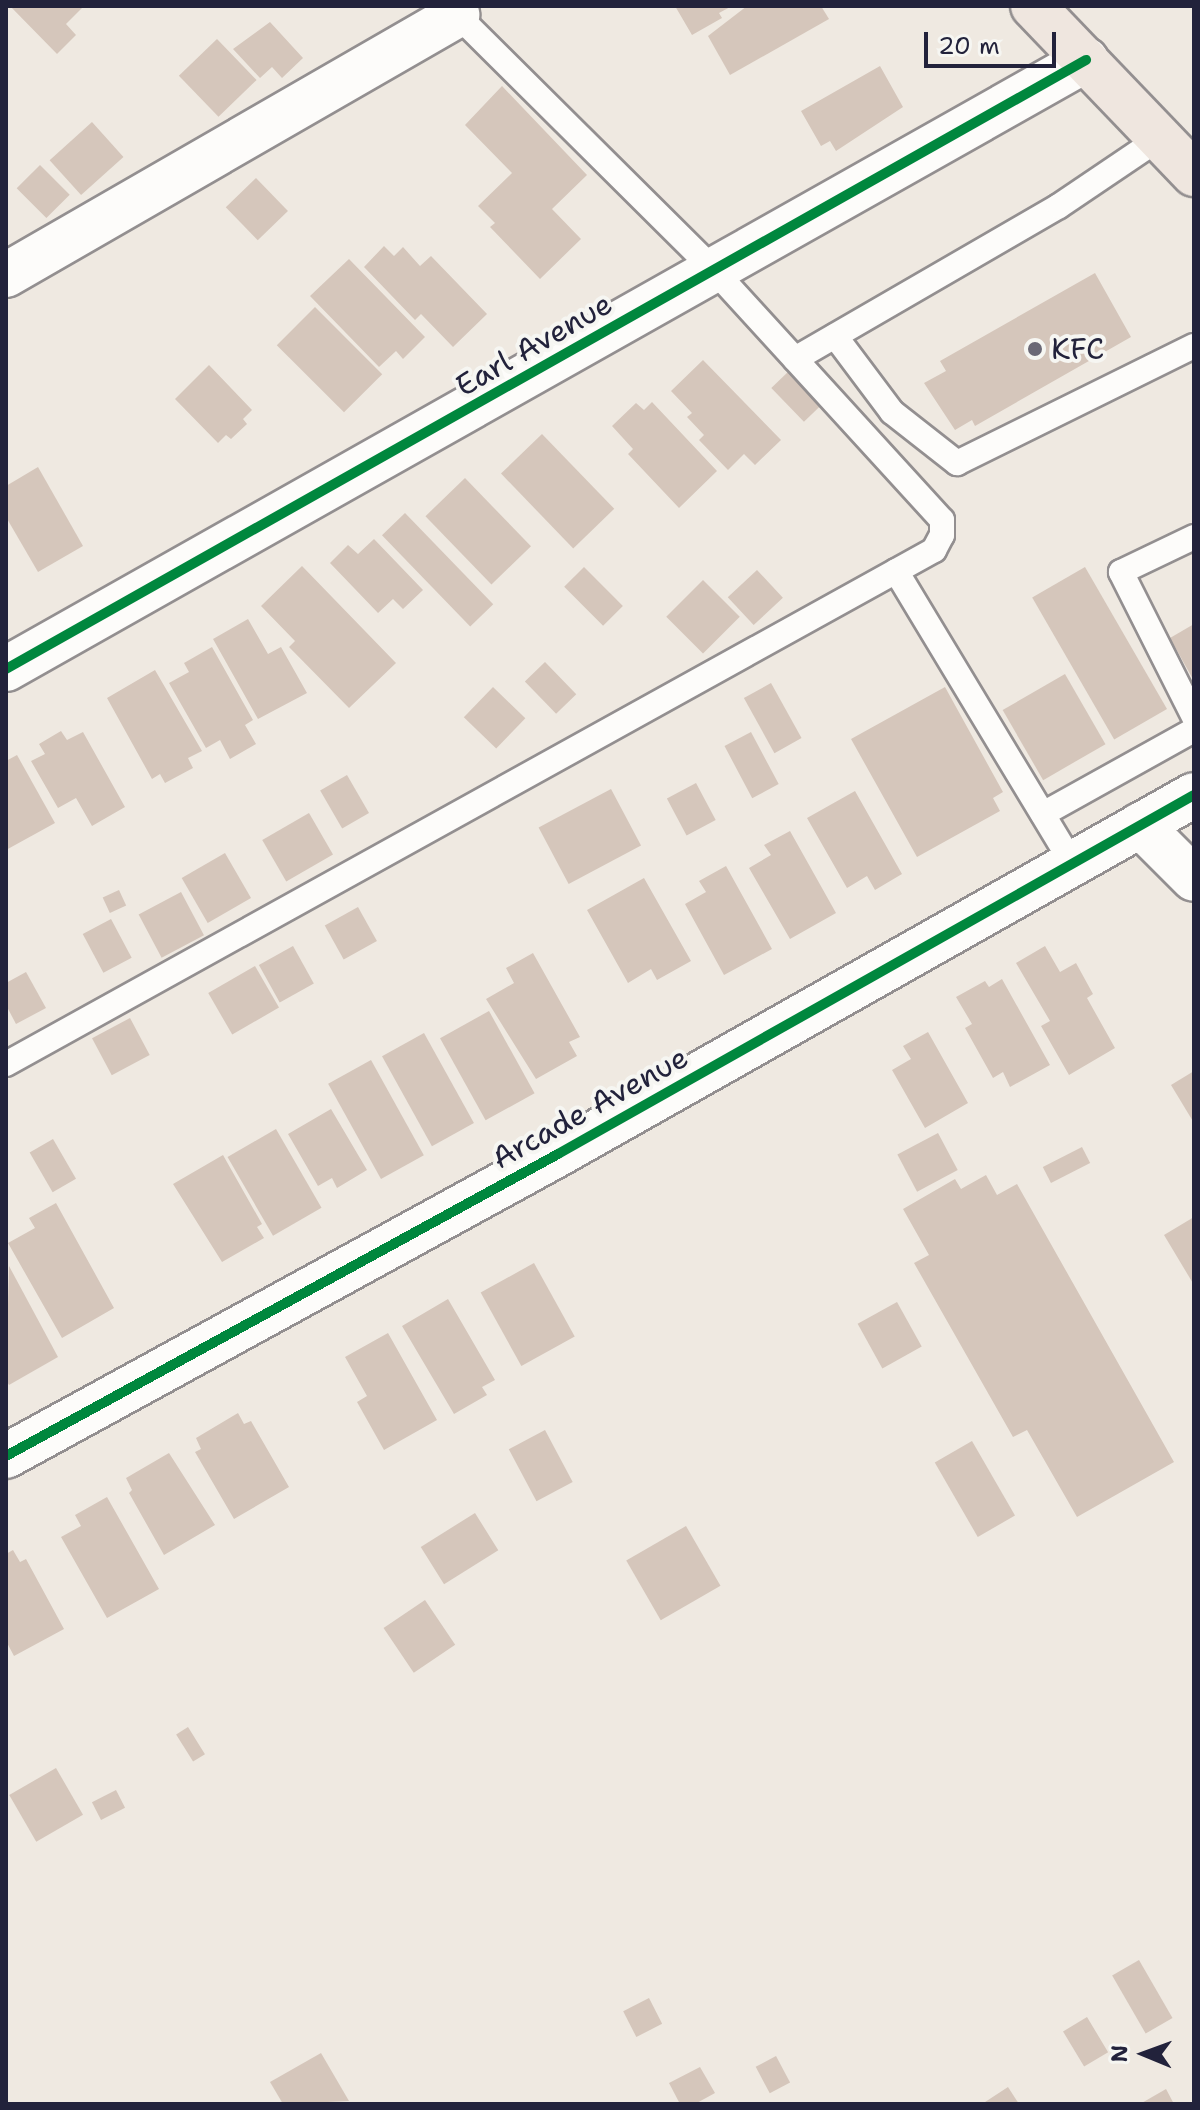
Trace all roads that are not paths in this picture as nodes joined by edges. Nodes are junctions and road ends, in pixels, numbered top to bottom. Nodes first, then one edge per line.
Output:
1 (1033, 6) edge
2 (453, 10) edge
3 (1086, 60) junction
4 (1160, 138) junction
5 (1194, 174) edge
6 (714, 270) junction
7 (6, 275) edge
8 (835, 336) junction
9 (1194, 346) edge
10 (795, 359) junction
11 (1194, 537) edge
12 (896, 571) junction
13 (6, 669) edge
14 (1194, 717) edge
15 (1194, 730) edge
16 (1194, 795) edge
17 (1043, 814) junction
18 (1140, 825) junction
19 (1073, 864) junction
20 (1194, 879) edge
21 (6, 1064) edge
22 (6, 1456) edge

1 - 3 main road
2 - 6 lane
2 - 7 street
3 - 4 main road
3 - 6 street, Earl Avenue
4 - 5 main road
4 - 8 lane
6 - 10 lane
6 - 13 street, Earl Avenue
8 - 9 lane
8 - 10 lane
10 - 12 lane
11 - 14 lane
12 - 17 lane
12 - 21 lane
15 - 17 lane
16 - 18 street, Arcade Avenue
17 - 19 lane
18 - 19 street, Arcade Avenue
18 - 20 street
19 - 22 street, Arcade Avenue

